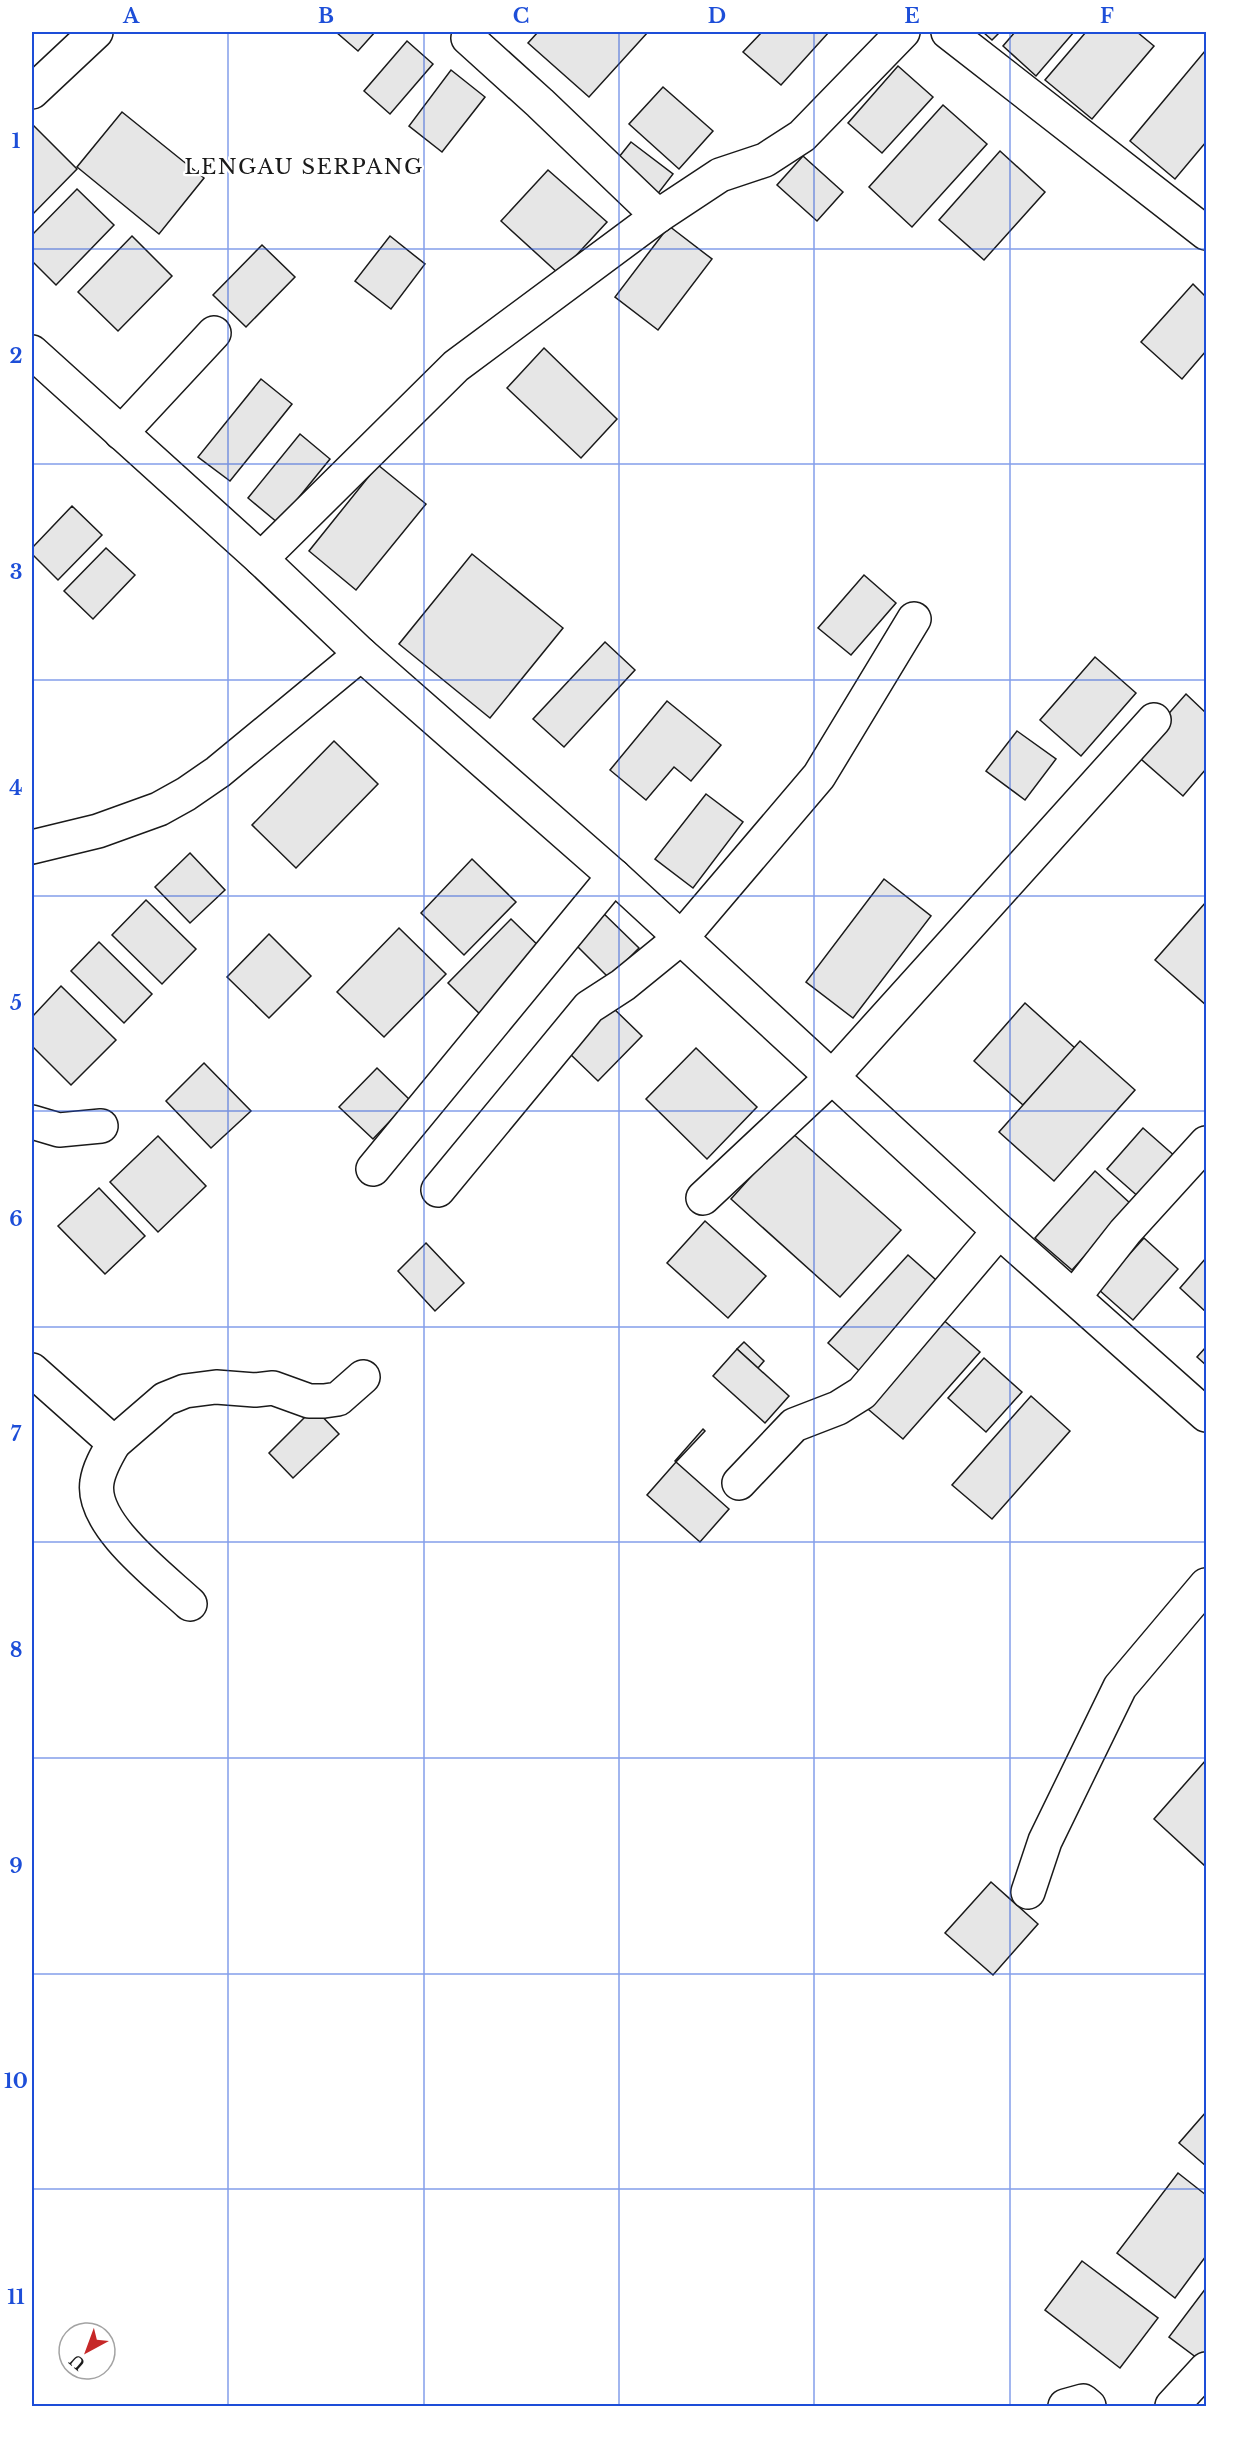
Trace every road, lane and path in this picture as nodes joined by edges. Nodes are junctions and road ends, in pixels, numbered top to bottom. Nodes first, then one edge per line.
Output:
1 (96, 32) edge
2 (903, 32) edge
3 (948, 32) edge
4 (468, 38) dead end
5 (32, 92) edge
6 (658, 216) junction
7 (1206, 233) edge
8 (214, 333) dead end
9 (32, 352) edge
10 (121, 433) junction
11 (261, 559) junction
12 (914, 619) dead end
13 (361, 654) junction
14 (1154, 720) dead end
15 (32, 847) edge
16 (614, 876) junction
17 (682, 937) junction
18 (833, 1076) junction
19 (32, 1122) edge
20 (101, 1126) dead end
21 (1206, 1143) edge
22 (373, 1169) dead end
23 (438, 1190) dead end
24 (703, 1198) dead end
25 (999, 1231) junction
26 (1074, 1297) junction
27 (32, 1370) edge
28 (363, 1377) dead end
29 (1206, 1415) edge
30 (114, 1443) junction
31 (739, 1483) dead end
32 (1206, 1585) edge
33 (190, 1604) dead end
34 (1028, 1892) dead end
35 (1206, 2369) edge
36 (1065, 2406) edge
37 (1089, 2406) edge
38 (1172, 2406) edge

1 - 5 street
2 - 6 street
3 - 7 street
4 - 6 street
6 - 11 street
8 - 10 street
9 - 10 street
10 - 11 street
11 - 13 street
12 - 17 street
13 - 15 street
13 - 16 street
14 - 18 street
16 - 17 street
16 - 22 street
17 - 18 street
17 - 23 street
18 - 24 street
18 - 25 street
19 - 20 street
21 - 26 street
25 - 26 street
25 - 31 street
26 - 29 street
27 - 30 street
28 - 30 street
30 - 33 street
32 - 34 street
35 - 38 street
36 - 37 street

